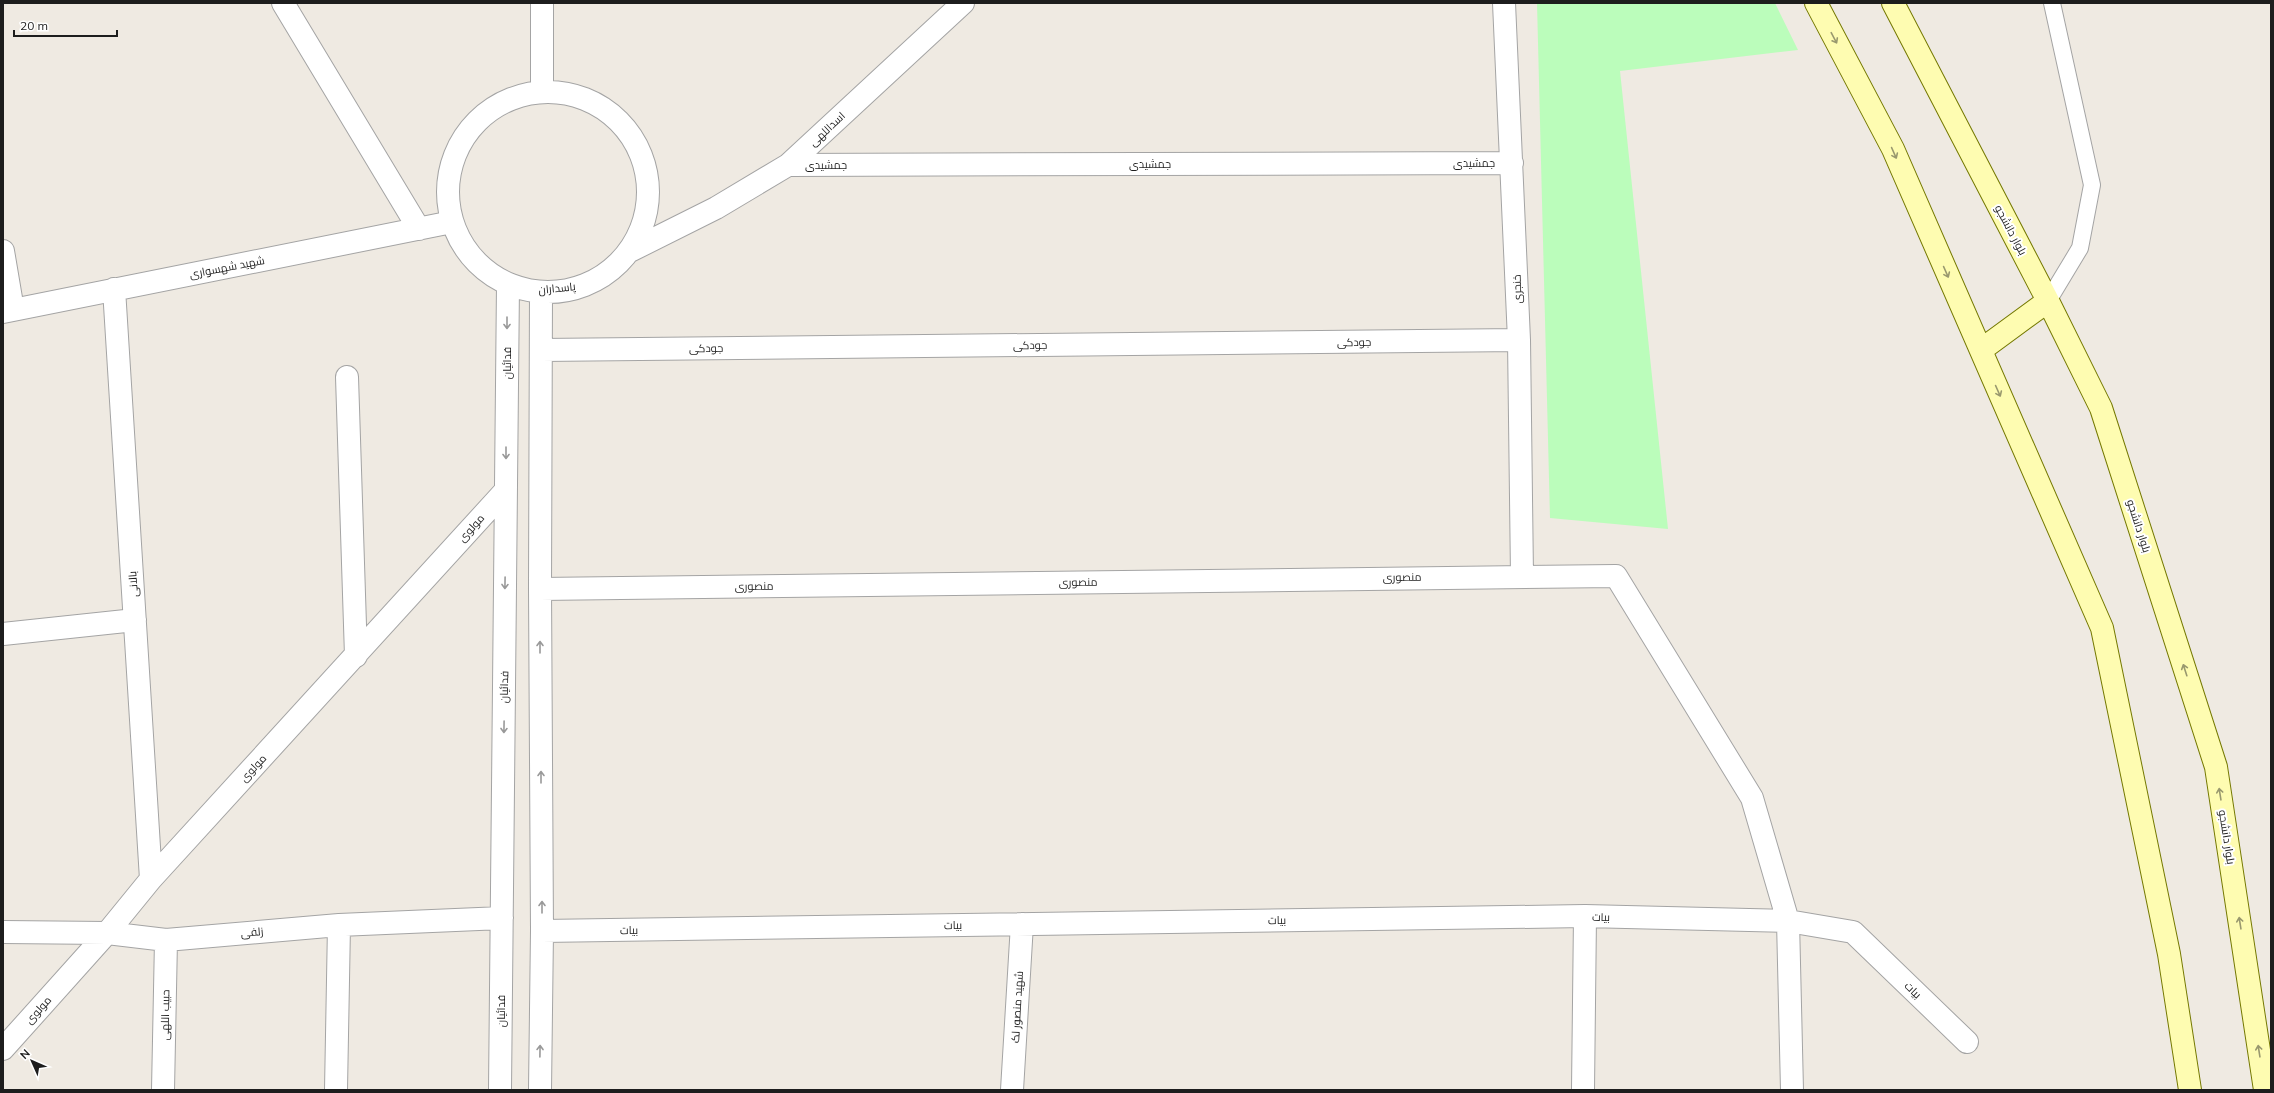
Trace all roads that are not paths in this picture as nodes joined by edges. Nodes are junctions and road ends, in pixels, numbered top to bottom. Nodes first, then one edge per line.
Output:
1 (283, 3) edge
2 (542, 3) edge
3 (963, 3) edge
4 (1504, 3) edge
5 (1816, 3) edge
6 (1893, 3) edge
7 (2052, 3) edge
8 (542, 92) junction
9 (1512, 163) junction
10 (788, 165) junction
11 (452, 222) junction
12 (419, 229) junction
13 (3, 250) edge
14 (630, 251) junction
15 (508, 284) junction
16 (114, 289) junction
17 (541, 292) junction
18 (2048, 301) junction
19 (8, 311) edge
20 (1519, 340) junction
21 (541, 350) junction
22 (1981, 350) junction
23 (347, 377) dead end
24 (506, 490) junction
25 (1522, 576) junction
26 (540, 589) junction
27 (135, 620) junction
28 (3, 634) edge
29 (356, 656) junction
30 (151, 879) junction
31 (1585, 916) junction
32 (502, 918) junction
33 (1788, 921) junction
34 (339, 924) junction
35 (1022, 924) junction
36 (542, 931) junction
37 (3, 932) edge
38 (107, 933) junction
39 (166, 940) junction
40 (1967, 1042) dead end
41 (3, 1049) edge
42 (163, 1090) edge
43 (336, 1090) edge
44 (500, 1090) edge
45 (540, 1090) edge
46 (1012, 1090) edge
47 (1583, 1090) edge
48 (1792, 1090) edge
49 (2190, 1090) edge
50 (2265, 1090) edge

1 - 12 street
2 - 8 street
3 - 10 street, اسداللهی
4 - 9 street, خنجری
5 -> 22 street
6 - 18 street, بلوار دانشجو
7 - 18 lane
8 - 11 street, پاسداران
8 - 14 street, پاسداران
9 - 10 street, جمشیدی
9 - 20 street, خنجری
10 - 14 street, اسداللهی
11 - 12 street, شهید شهسواری
11 - 15 street, پاسداران
12 - 16 street, شهید شهسواری
13 - 19 street
14 - 17 street, پاسداران
15 - 17 street, پاسداران
15 -> 24 street, فدائیان
16 - 19 street, شهید شهسواری
16 - 27 street, بالانی
17 - 21 street
18 - 22 street
50 -> 18 street, بلوار دانشجو
20 - 21 street, جودکی
20 - 25 street, خنجری
21 - 26 street
22 -> 49 street
23 - 29 street
24 - 29 street, مولوی
24 -> 32 street, فدائیان
25 - 26 street, منصوری
25 - 33 street, منصوری
36 -> 26 street
27 - 28 street
27 - 30 street, بالانی
29 - 30 street, مولوی
30 - 38 street, مولوی
31 - 33 street, بیات
31 - 35 street, بیات
31 - 47 street
32 - 34 street, زلفی
32 - 44 street, فدائیان
33 - 40 street, بیات
33 - 48 street
34 - 39 street, زلفی
34 - 43 street
35 - 36 street, بیات
35 - 46 street, شهید منصور لک
45 -> 36 street
37 - 38 street, زلفی
38 - 39 street, زلفی
38 - 41 street, مولوی
39 - 42 street, حبیب اللهی

